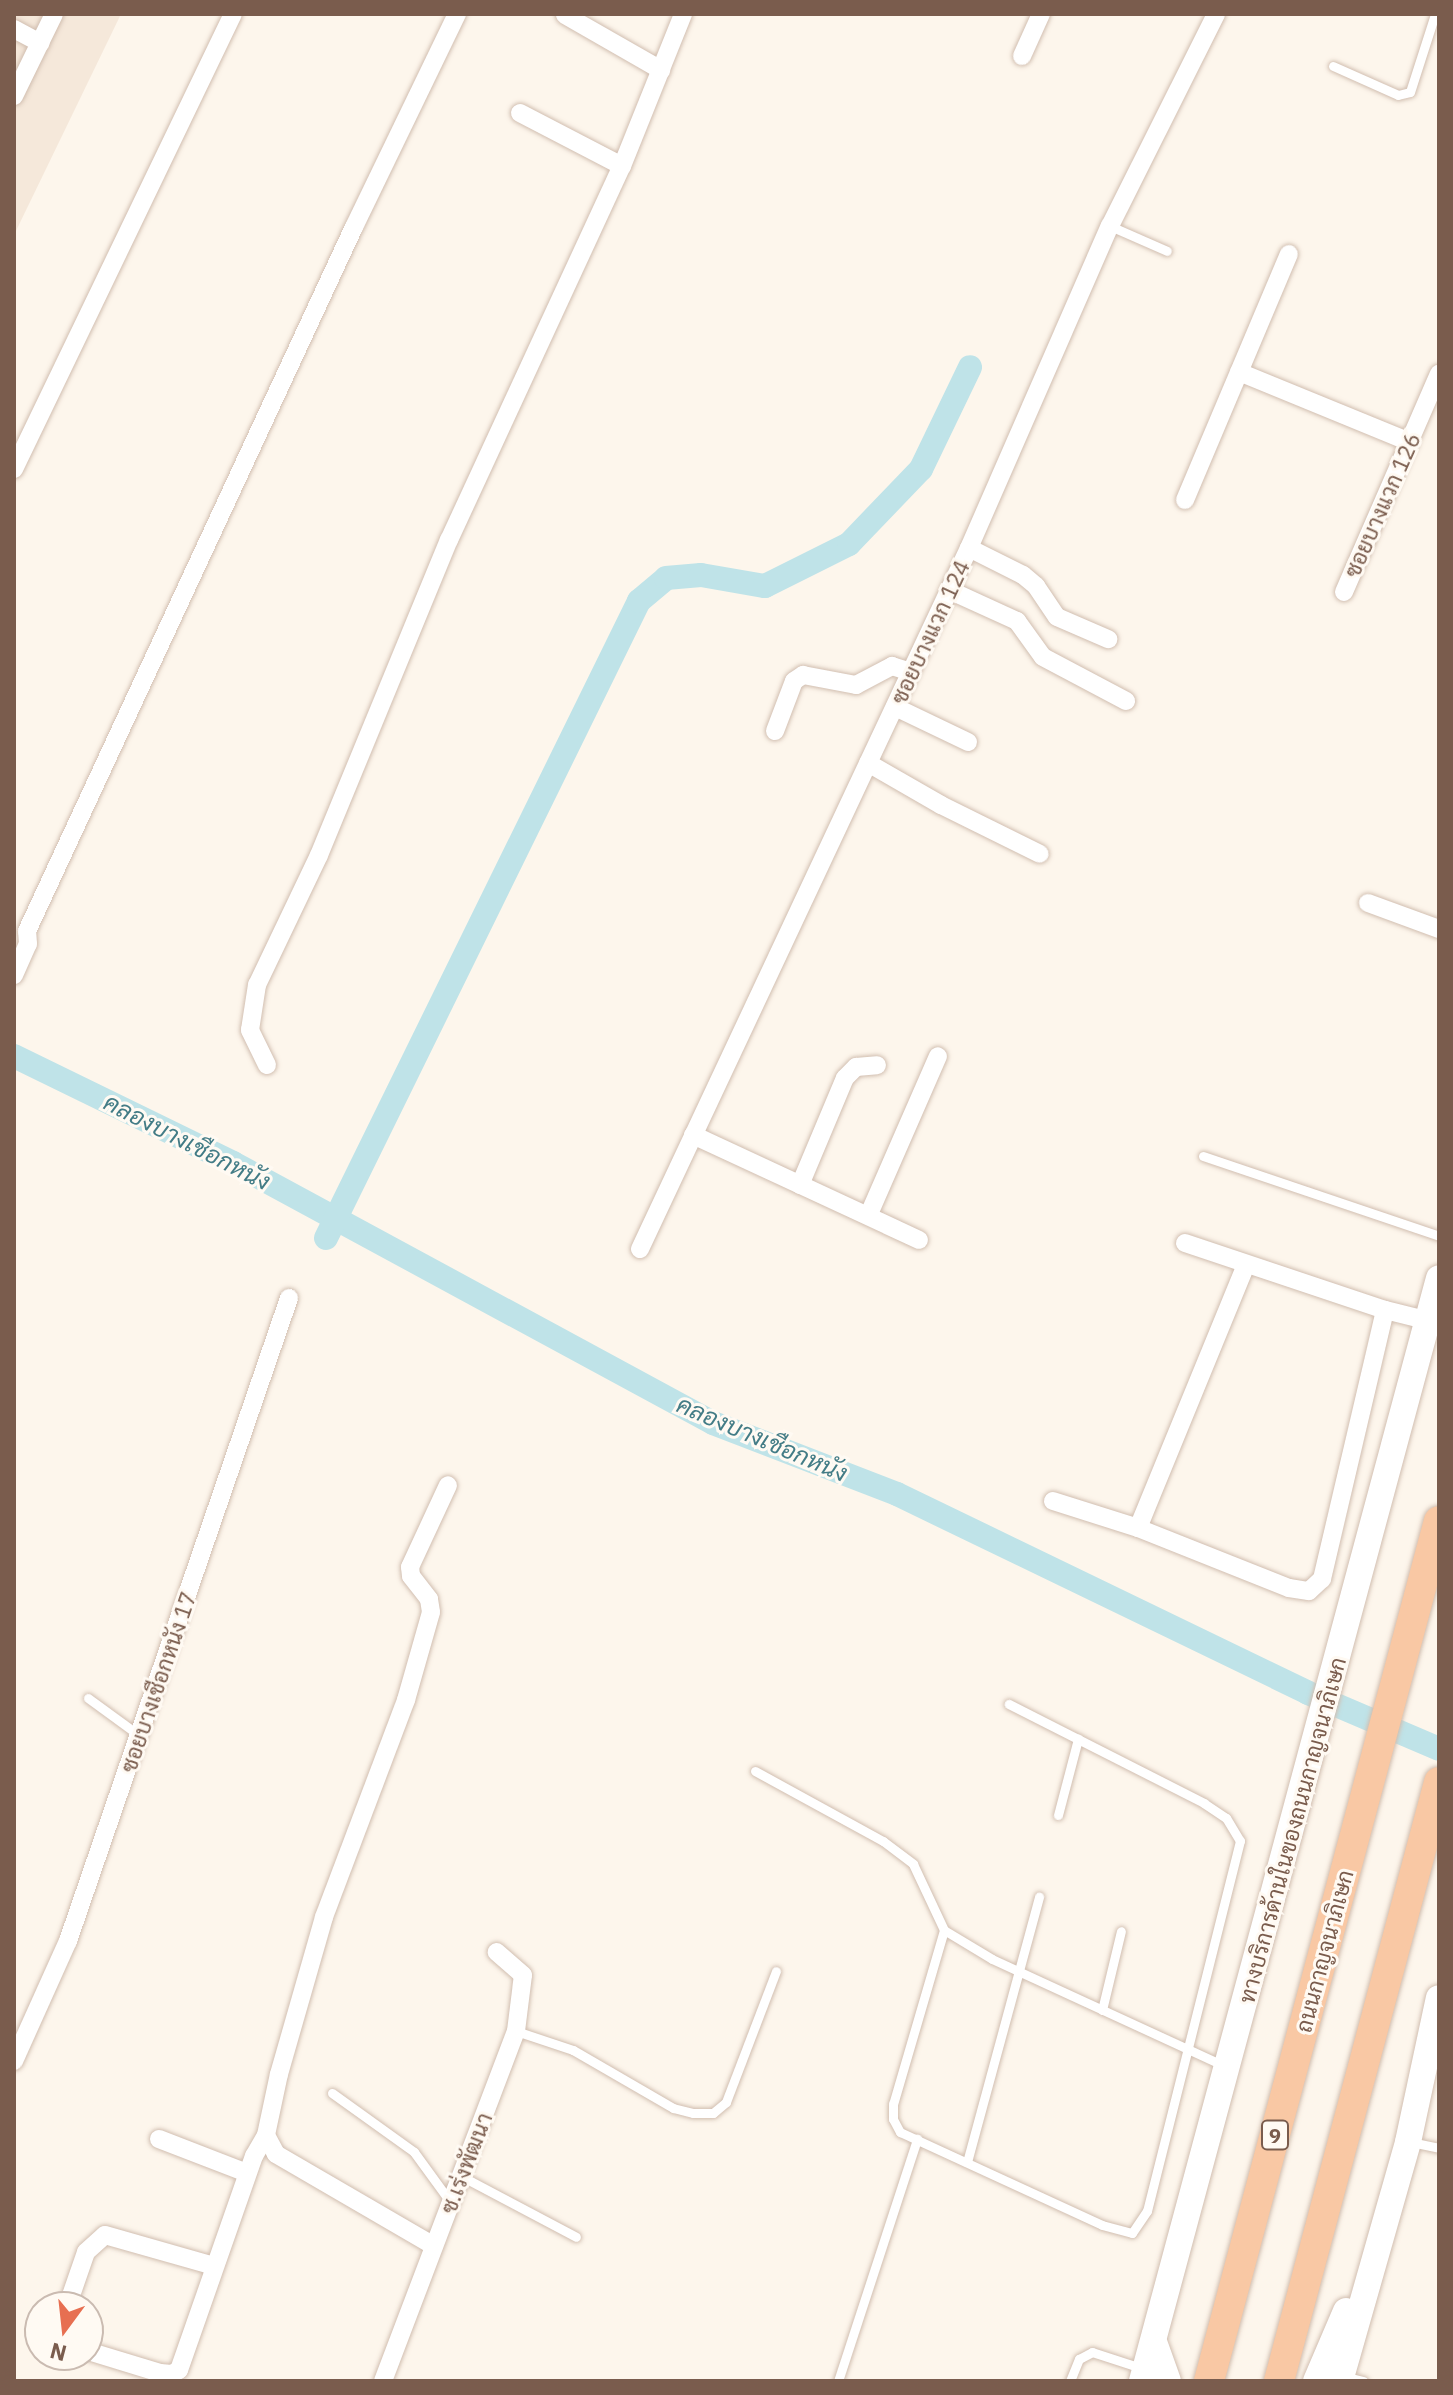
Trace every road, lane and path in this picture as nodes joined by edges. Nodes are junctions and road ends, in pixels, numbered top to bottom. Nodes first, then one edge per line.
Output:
1 (54, 14) edge
2 (233, 14) edge
3 (457, 14) edge
4 (683, 14) edge
5 (1041, 14) edge
6 (1216, 14) edge
7 (1435, 14) edge
8 (565, 15) edge
9 (14, 29) edge
10 (40, 43) junction
11 (1022, 56) dead end
12 (1333, 66) dead end
13 (661, 70) junction
14 (14, 96) edge
15 (520, 113) dead end
16 (622, 166) junction
17 (1110, 226) junction
18 (1167, 251) dead end
19 (1289, 254) dead end
20 (1239, 372) junction
21 (1439, 374) edge
22 (1410, 442) junction
23 (14, 469) edge
24 (1185, 500) dead end
25 (969, 548) junction
26 (949, 590) junction
27 (1344, 592) dead end
28 (1108, 639) dead end
29 (911, 672) junction
30 (1126, 701) dead end
31 (895, 707) junction
32 (775, 731) dead end
33 (968, 742) dead end
34 (868, 763) junction
35 (1040, 854) dead end
36 (1368, 903) dead end
37 (1439, 929) edge
38 (14, 975) edge
39 (938, 1056) dead end
40 (267, 1065) dead end
41 (877, 1065) dead end
42 (693, 1135) junction
43 (1203, 1156) dead end
44 (800, 1185) junction
45 (869, 1214) junction
46 (1439, 1236) edge
47 (919, 1240) dead end
48 (1185, 1243) dead end
49 (640, 1249) dead end
50 (1246, 1265) junction
51 (1439, 1278) edge
52 (289, 1298) dead end
53 (1385, 1310) junction
54 (1429, 1321) junction
55 (448, 1485) dead end
56 (1053, 1501) dead end
57 (1439, 1521) edge
58 (1138, 1528) junction
59 (88, 1698) dead end
60 (1009, 1704) dead end
61 (140, 1736) junction
62 (1078, 1739) junction
63 (755, 1771) dead end
64 (1439, 1782) edge
65 (1058, 1815) dead end
66 (1039, 1897) dead end
67 (944, 1930) junction
68 (1121, 1931) dead end
69 (497, 1952) dead end
70 (776, 1971) dead end
71 (1020, 1971) junction
72 (1439, 1998) edge
73 (1102, 2010) junction
74 (516, 2031) junction
75 (1187, 2049) junction
76 (14, 2061) edge
77 (1228, 2067) junction
78 (332, 2093) dead end
79 (266, 2135) junction
80 (159, 2139) dead end
81 (917, 2139) junction
82 (1408, 2142) junction
83 (1439, 2148) edge
84 (967, 2162) junction
85 (247, 2173) junction
86 (461, 2176) junction
87 (451, 2203) junction
88 (576, 2237) dead end
89 (434, 2246) junction
90 (214, 2266) junction
91 (73, 2291) edge
92 (104, 2355) edge
93 (1152, 2377) edge
94 (1340, 2380) edge
95 (383, 2381) edge
96 (838, 2381) edge
97 (1070, 2381) edge
98 (1209, 2381) edge
99 (1279, 2381) edge

1 - 10 street
2 - 23 street
3 - 38 street
4 - 13 street
5 - 11 street
6 - 17 street, ซอยบางแวก 124
7 - 12 lane
8 - 13 street
9 - 10 street
10 - 14 street
13 - 16 street
15 - 16 street
16 - 40 street
17 - 18 lane
17 - 25 street, ซอยบางแวก 124
19 - 20 street
20 - 22 street
20 - 24 street
21 - 22 street, ซอยบางแวก 126
22 - 27 street, ซอยบางแวก 126
25 - 26 street, ซอยบางแวก 124
25 - 28 street
26 - 29 street, ซอยบางแวก 124
26 - 30 street
29 - 31 street, ซอยบางแวก 124
29 - 32 street
31 - 33 street
31 - 34 street, ซอยบางแวก 124
34 - 35 street
34 - 42 street, ซอยบางแวก 124
36 - 37 street
39 - 45 street
41 - 44 street
42 - 44 street
42 - 49 street, ซอยบางแวก 124
43 - 46 lane
44 - 45 street
45 - 47 street
48 - 50 street
50 - 53 street
50 - 58 street
51 - 54 main road, ทางบริการด้านในของถนนกาญจนาภิเษก
52 - 61 street, ซอยบางเชือกหนัง 17
53 - 54 street
53 - 58 street
54 - 77 main road, ทางบริการด้านในของถนนกาญจนาภิเษก
55 - 79 street
56 - 58 street
57 - 98 highway, ถนนกาญจนาภิเษก / 9
59 - 61 lane
60 - 62 lane
61 - 76 street, ซอยบางเชือกหนัง 17
62 - 65 lane
62 - 75 lane
63 - 67 lane
64 - 99 highway
66 - 71 lane
67 - 71 lane
67 - 81 lane
68 - 73 lane
69 - 74 street, ซ.เร่งพัฒนา
70 - 74 lane
71 - 73 lane
71 - 84 lane
72 - 82 main road
73 - 75 lane
74 - 86 street, ซ.เร่งพัฒนา
75 - 77 lane
75 - 84 lane
77 - 93 main road, ทางบริการด้านในของถนนกาญจนาภิเษก
78 - 87 lane
79 - 85 street
79 - 89 street
80 - 85 street
81 - 84 lane
81 - 96 lane
82 - 83 lane
82 - 94 main road
85 - 90 street
86 - 87 street, ซ.เร่งพัฒนา
86 - 88 lane
87 - 89 street, ซ.เร่งพัฒนา
89 - 95 street, ซ.เร่งพัฒนา
90 - 91 street
90 - 92 street
93 - 97 lane

